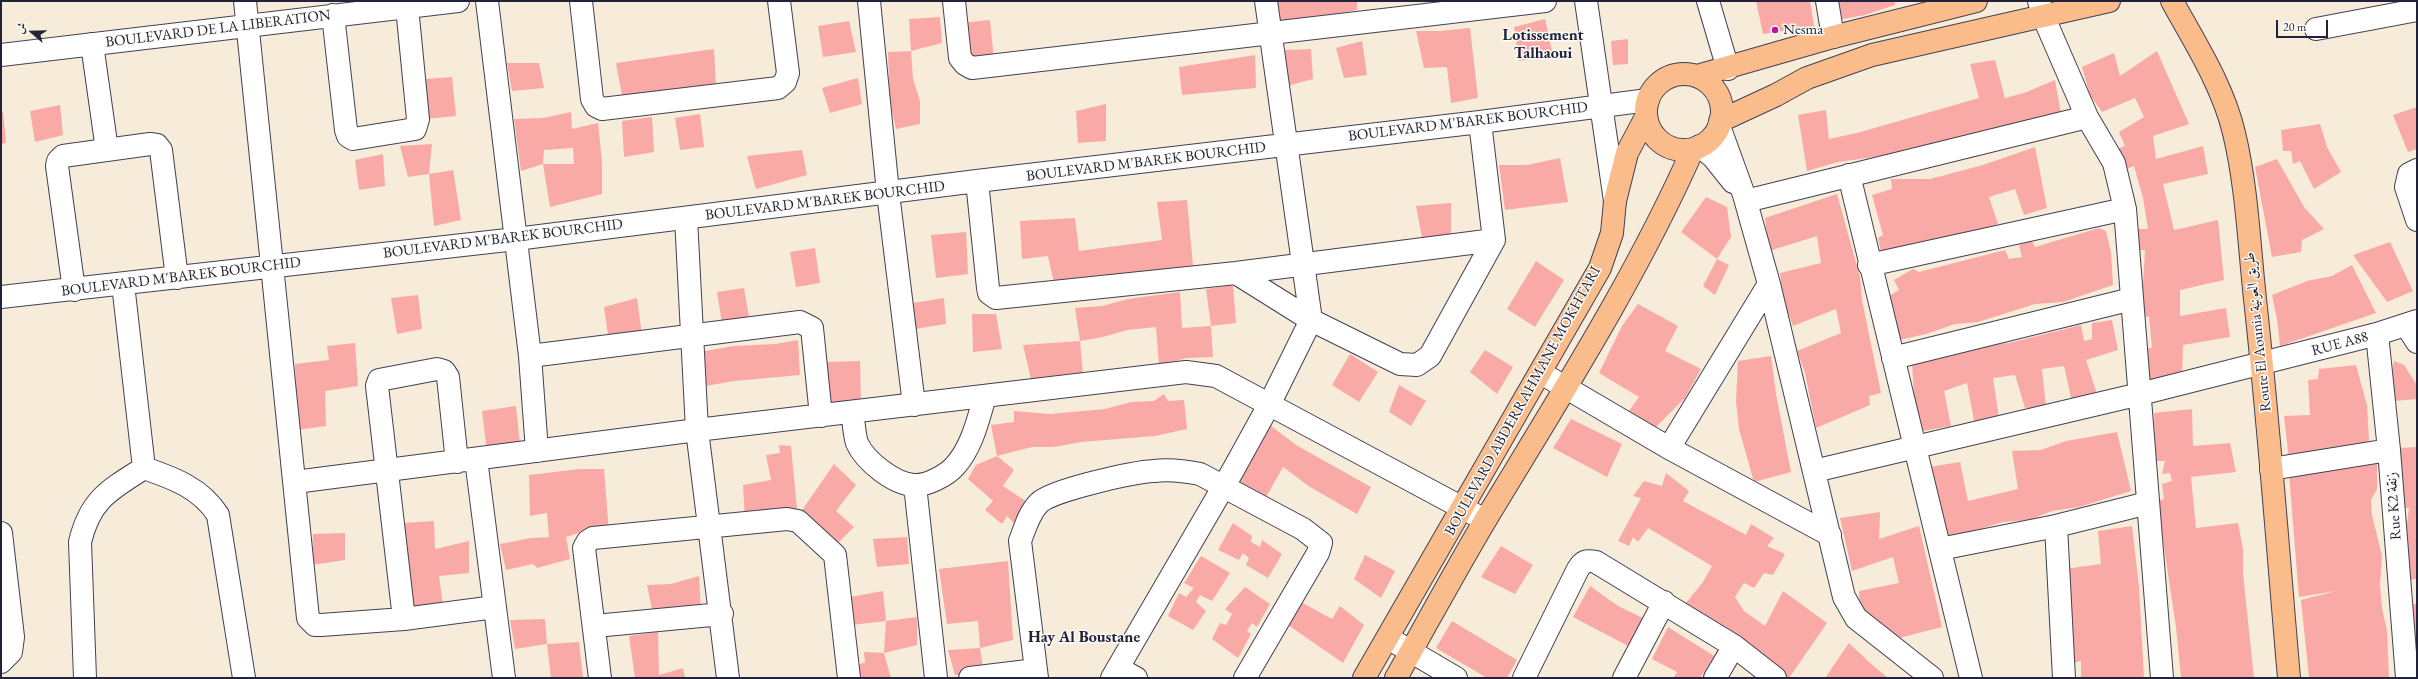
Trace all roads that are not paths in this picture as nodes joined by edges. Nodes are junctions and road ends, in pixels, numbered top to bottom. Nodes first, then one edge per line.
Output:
1 (245, 1) edge
2 (458, 1) edge
3 (487, 1) edge
4 (580, 1) edge
5 (779, 1) edge
6 (869, 1) edge
7 (954, 1) edge
8 (1266, 1) edge
9 (1545, 1) edge
10 (1586, 1) edge
11 (1708, 1) edge
12 (1827, 1) edge
13 (1976, 1) edge
14 (2110, 1) edge
15 (2172, 1) edge
16 (407, 7) junction
17 (2391, 7) edge
18 (2041, 9) edge
19 (2361, 10) edge
20 (2417, 10) edge
21 (333, 15) junction
22 (248, 26) junction
23 (1864, 29) junction
24 (2316, 29) dead end
25 (1269, 32) junction
26 (1833, 38) junction
27 (92, 44) junction
28 (1, 54) edge
29 (1872, 55) junction
30 (1728, 69) junction
31 (1697, 76) junction
32 (1600, 105) junction
33 (1647, 108) junction
34 (2087, 117) junction
35 (1480, 122) junction
36 (1720, 123) junction
37 (1286, 146) junction
38 (1696, 148) junction
39 (106, 150) junction
40 (2417, 170) edge
41 (1849, 175) junction
42 (977, 181) junction
43 (888, 193) junction
44 (1745, 198) junction
45 (1615, 201) junction
46 (2125, 209) junction
47 (686, 218) junction
48 (2417, 220) edge
49 (516, 239) junction
50 (1494, 240) junction
51 (1303, 264) junction
52 (273, 265) junction
53 (1869, 265) junction
54 (1236, 274) junction
55 (177, 278) junction
56 (124, 284) junction
57 (1769, 284) junction
58 (74, 290) junction
59 (1, 297) edge
60 (2132, 299) junction
61 (1311, 320) junction
62 (2413, 329) edge
63 (2377, 334) junction
64 (691, 336) junction
65 (530, 356) junction
66 (1892, 358) junction
67 (2262, 364) junction
68 (1540, 373) junction
69 (1566, 388) junction
70 (2140, 394) junction
71 (985, 396) junction
72 (914, 405) junction
73 (1269, 405) junction
74 (852, 412) junction
75 (821, 416) junction
76 (697, 430) junction
77 (1914, 447) junction
78 (1669, 448) junction
79 (2389, 450) junction
80 (537, 451) junction
81 (466, 461) junction
82 (144, 468) junction
83 (2271, 469) junction
84 (388, 471) junction
85 (1814, 471) junction
86 (295, 482) junction
87 (915, 485) junction
88 (1222, 488) junction
89 (2148, 503) junction
90 (1463, 508) junction
91 (1486, 520) junction
92 (2056, 526) junction
93 (710, 527) junction
94 (1, 533) edge
95 (1830, 535) junction
96 (1940, 549) junction
97 (2409, 592) edge
98 (1664, 602) junction
99 (495, 607) junction
100 (722, 614) junction
101 (404, 619) junction
102 (595, 626) junction
103 (1388, 638) junction
104 (1734, 646) junction
105 (1411, 652) junction
106 (1, 662) edge
107 (1037, 674) edge
108 (1122, 675) edge
109 (85, 678) edge
110 (244, 678) edge
111 (504, 678) edge
112 (600, 678) edge
113 (728, 678) edge
114 (849, 678) edge
115 (936, 678) edge
116 (970, 678) edge
117 (1245, 678) edge
118 (1364, 678) edge
119 (1396, 678) edge
120 (1456, 678) edge
121 (1524, 678) edge
122 (1624, 678) edge
123 (1715, 678) edge
124 (1775, 678) edge
125 (1932, 678) edge
126 (1971, 678) edge
127 (2064, 678) edge
128 (2162, 678) edge
129 (2289, 678) edge
130 (2407, 678) edge

1 - 22 street
2 - 16 street, BOULEVARD DE LA LIBERATION
3 - 49 street
4 - 5 street
6 - 43 street
7 - 25 street
8 - 25 street
9 - 25 street
10 - 32 street, BOULEVARD ABDERRAHMANE MOKHTARI
11 - 30 street
12 - 26 street
13 - 23 main road
14 - 18 main road
15 - 67 main road, Route El Aounia طريق العونية
16 - 21 street, BOULEVARD DE LA LIBERATION
16 - 21 street
17 - 19 street
17 - 20 street
18 - 29 main road
18 - 34 street
19 - 24 street
21 - 22 street, BOULEVARD DE LA LIBERATION
22 - 27 street, BOULEVARD DE LA LIBERATION
22 - 52 street
23 - 26 main road
23 - 29 main road
25 - 37 street
26 - 30 main road
27 - 28 street, BOULEVARD DE LA LIBERATION
27 - 39 street
29 - 36 main road
30 - 31 main road
31 - 33 main road
31 - 36 main road
32 - 33 street, BOULEVARD M'BAREK BOURCHID
32 - 35 street, BOULEVARD M'BAREK BOURCHID
32 - 45 street, BOULEVARD ABDERRAHMANE MOKHTARI
33 - 38 main road
33 - 45 main road
34 - 41 street
34 - 46 street
35 - 37 street, BOULEVARD M'BAREK BOURCHID
35 - 50 street
36 - 38 main road
36 - 44 street
37 - 42 street, BOULEVARD M'BAREK BOURCHID
37 - 51 street
38 - 44 street
38 - 69 main road, BOULEVARD ABDERRAHMANE MOKHTARI
39 - 55 street
39 - 58 street
40 - 48 street
41 - 44 street
41 - 53 street
42 - 43 street, BOULEVARD M'BAREK BOURCHID
42 - 54 street
43 - 47 street, BOULEVARD M'BAREK BOURCHID
43 - 72 street
44 - 57 street
45 - 68 main road, BOULEVARD ABDERRAHMANE MOKHTARI
46 - 53 street
46 - 60 street
47 - 49 street, BOULEVARD M'BAREK BOURCHID
47 - 64 street
49 - 52 street, BOULEVARD M'BAREK BOURCHID
49 - 65 street
50 - 51 street
50 - 61 street
51 - 54 street
51 - 61 street
52 - 55 street, BOULEVARD M'BAREK BOURCHID
52 - 86 street
53 - 66 street
54 - 61 street
55 - 56 street, BOULEVARD M'BAREK BOURCHID
56 - 58 street, BOULEVARD M'BAREK BOURCHID
56 - 82 street
57 - 78 street
57 - 85 street
58 - 59 street, BOULEVARD M'BAREK BOURCHID
60 - 66 street
60 - 70 street
61 - 73 street
62 - 63 street, RUE A88
63 - 67 street, RUE A88
63 - 79 street, Rue K2 زنقة
64 - 65 street
64 - 75 street
64 - 76 street
65 - 80 street
66 - 77 street
67 - 70 street, RUE A88
67 - 83 main road, Route El Aounia طريق العونية
68 - 69 street
68 - 90 main road, BOULEVARD ABDERRAHMANE MOKHTARI
69 - 78 street
69 - 91 main road, BOULEVARD ABDERRAHMANE MOKHTARI
70 - 77 street, RUE A88
70 - 89 street
71 - 72 street
71 - 73 street
71 - 87 street
72 - 74 street
73 - 88 street
73 - 90 street
74 - 75 street
74 - 87 street
75 - 76 street
76 - 80 street
76 - 93 street
77 - 85 street, RUE A88
77 - 96 street
78 - 95 street
79 - 83 street
79 - 97 street, Rue K2 زنقة
80 - 81 street
81 - 84 street
81 - 84 street
81 - 99 street
82 - 109 street
82 - 110 street
83 - 129 main road, Route El Aounia طريق العونية
84 - 86 street
84 - 101 street
85 - 95 street
86 - 101 street
87 - 115 street
88 - 107 street
88 - 108 street
88 - 117 street
89 - 92 street
89 - 128 street
90 - 91 street
90 - 103 main road, BOULEVARD ABDERRAHMANE MOKHTARI
91 - 105 main road, BOULEVARD ABDERRAHMANE MOKHTARI
92 - 96 street
92 - 127 street
93 - 100 street
93 - 102 street
93 - 114 street
94 - 106 street
95 - 125 street
96 - 126 street
97 - 130 street, Rue K2 زنقة
98 - 104 street
98 - 121 street
98 - 122 street
99 - 101 street
99 - 111 street
100 - 102 street
100 - 113 street
102 - 112 street
103 - 105 street
103 - 118 main road, BOULEVARD ABDERRAHMANE MOKHTARI
104 - 123 street
104 - 124 street
105 - 119 main road, BOULEVARD ABDERRAHMANE MOKHTARI
105 - 120 street
107 - 116 street

